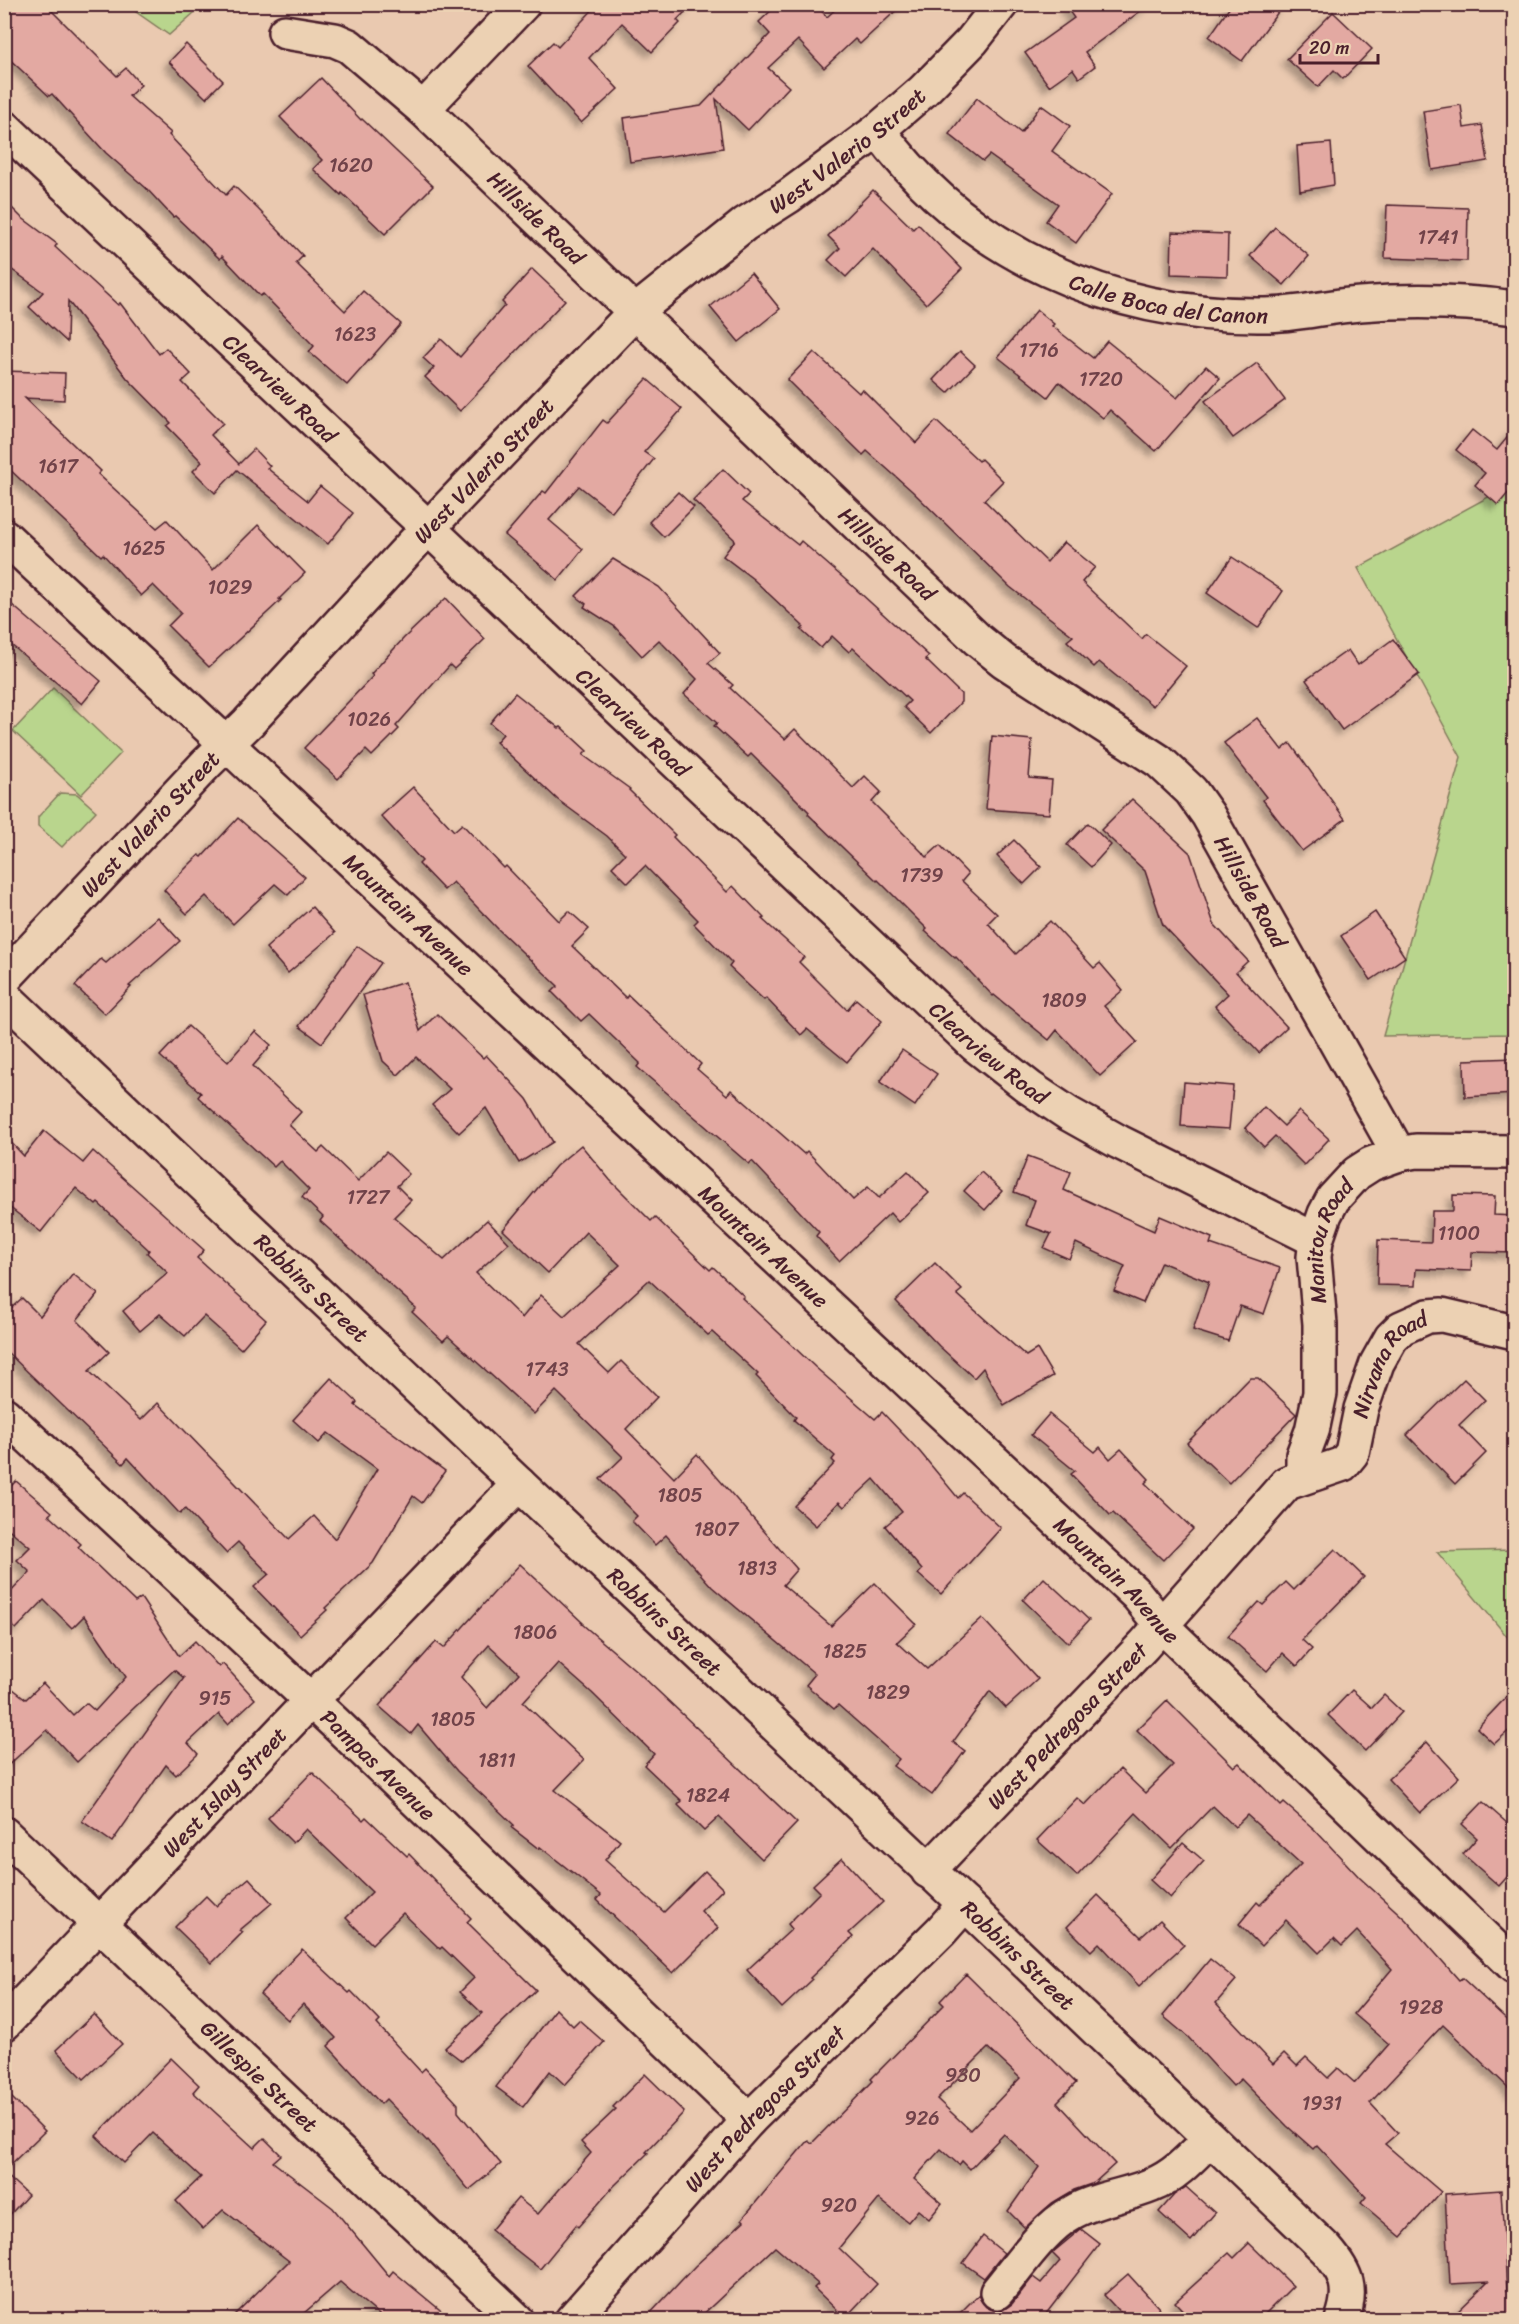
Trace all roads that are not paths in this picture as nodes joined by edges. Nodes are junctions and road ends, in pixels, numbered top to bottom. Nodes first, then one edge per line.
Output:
1 (523, 4) edge
2 (1001, 4) edge
3 (285, 32) dead end
4 (423, 109) junction
5 (4, 127) edge
6 (878, 130) junction
7 (1515, 308) edge
8 (634, 313) junction
9 (428, 529) junction
10 (4, 536) edge
11 (228, 744) junction
12 (4, 979) edge
13 (4, 996) edge
14 (1515, 1152) edge
15 (1399, 1154) junction
16 (1316, 1240) junction
17 (1515, 1332) edge
18 (4, 1414) edge
19 (1303, 1477) junction
20 (519, 1484) junction
21 (1161, 1625) junction
22 (311, 1700) junction
23 (4, 1834) edge
24 (928, 1871) junction
25 (965, 1904) junction
26 (100, 1924) junction
27 (1515, 1966) edge
28 (4, 2024) edge
29 (749, 2120) junction
30 (1210, 2139) junction
31 (996, 2292) dead end
32 (517, 2319) edge
33 (572, 2319) edge
34 (1342, 2319) edge

1 - 4 street
2 - 6 street, West Valerio Street
3 - 4 street, Hillside Road
4 - 8 street, Hillside Road
5 - 9 street, Clearview Road
6 - 7 street, Calle Boca del Canon
6 - 8 street, West Valerio Street
8 - 9 street, West Valerio Street
8 - 15 street, Hillside Road
9 - 11 street, West Valerio Street
9 - 16 street, Clearview Road
10 - 11 street, Mountain Avenue
11 - 12 street, West Valerio Street
11 - 21 street, Mountain Avenue
13 - 20 street, Robbins Street
14 - 15 street, Manitou Road
15 - 16 street, Manitou Road
16 - 19 street, Manitou Road
17 - 19 street, Nirvana Road
18 - 22 street, Pampas Avenue
19 - 21 street, West Pedregosa Street
20 - 22 street, West Islay Street
20 - 24 street, Robbins Street
21 - 24 street, West Pedregosa Street
21 - 27 street, Mountain Avenue
22 - 26 street, West Islay Street
22 - 29 street, Pampas Avenue
23 - 26 street, Gillespie Street
24 - 25 street, Robbins Street
25 - 29 street, West Pedregosa Street
25 - 30 street, Robbins Street
26 - 28 street, West Islay Street
26 - 32 street, Gillespie Street
29 - 33 street, West Pedregosa Street
30 - 31 street
30 - 34 street, Robbins Street

